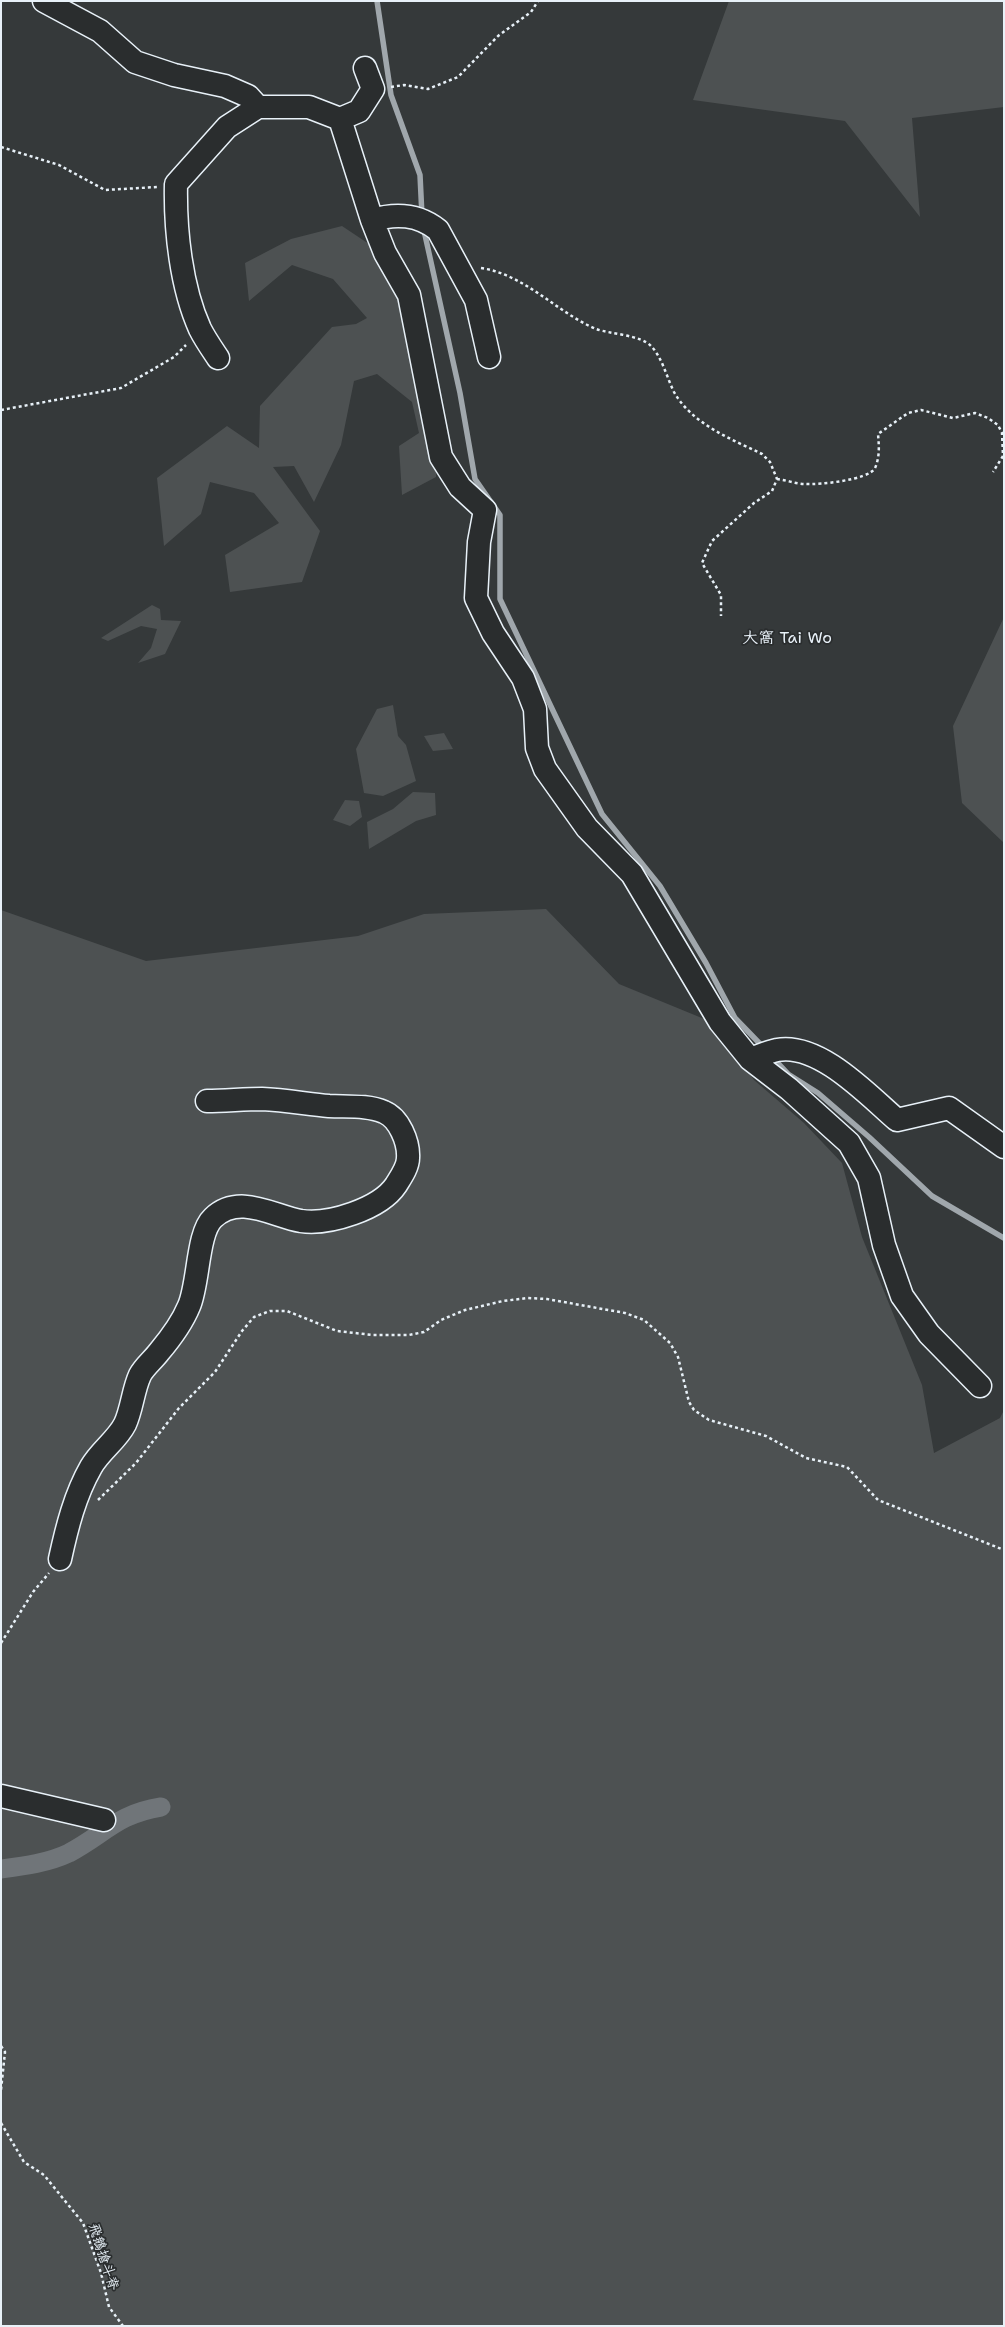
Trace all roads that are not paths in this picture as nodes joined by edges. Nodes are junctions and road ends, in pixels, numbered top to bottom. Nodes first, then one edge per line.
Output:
1 (44, 1) edge
2 (365, 68) dead end
3 (258, 107) junction
4 (340, 119) junction
5 (372, 220) junction
6 (218, 358) dead end
7 (488, 358) dead end
8 (750, 1059) junction
9 (207, 1100) dead end
10 (1004, 1147) edge
11 (980, 1386) dead end
12 (60, 1559) road end
13 (1, 1796) edge
14 (104, 1820) dead end

1 - 3 street
2 - 4 street
3 - 4 street
3 - 6 street
4 - 5 street
5 - 7 street
5 - 8 street
8 - 10 street
8 - 11 street
9 - 12 street
13 - 14 street

